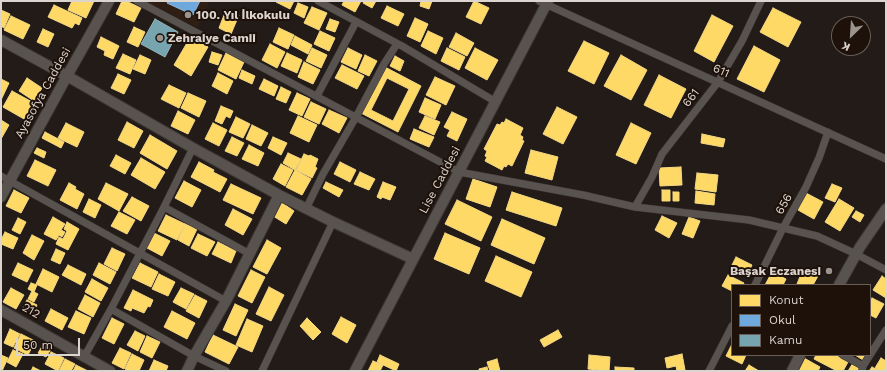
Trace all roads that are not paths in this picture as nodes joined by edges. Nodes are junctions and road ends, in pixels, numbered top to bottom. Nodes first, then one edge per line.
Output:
1 (109, 1) edge
2 (137, 1) edge
3 (318, 1) edge
4 (761, 1) edge
5 (545, 2) edge
6 (356, 22) junction
7 (1, 40) edge
8 (397, 44) junction
9 (67, 76) junction
10 (718, 82) junction
11 (317, 96) junction
12 (496, 102) junction
13 (356, 117) junction
14 (828, 132) junction
15 (193, 148) junction
16 (886, 158) edge
17 (458, 172) junction
18 (5, 179) edge
19 (279, 196) junction
20 (1, 197) edge
21 (635, 206) junction
22 (164, 207) junction
23 (306, 209) junction
24 (886, 210) edge
25 (333, 222) junction
26 (783, 228) junction
27 (140, 253) junction
28 (250, 254) junction
29 (856, 254) junction
30 (413, 259) junction
31 (886, 270) edge
32 (755, 284) edge
33 (840, 284) edge
34 (226, 301) junction
35 (111, 309) junction
36 (1, 310) edge
37 (731, 328) edge
38 (886, 330) edge
39 (883, 341) edge
40 (194, 356) junction
41 (800, 356) edge
42 (845, 356) edge
43 (84, 357) junction
44 (863, 368) edge
45 (110, 371) edge
46 (187, 371) edge
47 (226, 371) edge
48 (262, 371) edge
49 (355, 371) edge
50 (709, 371) edge
51 (792, 371) edge

1 - 9 street, Ayasofya Caddesi
2 - 11 street
3 - 6 street
4 - 10 street, 661
5 - 10 street, 611
5 - 12 street, Lise Caddesi
6 - 8 street
6 - 11 street
7 - 9 street
8 - 12 street
8 - 13 street
9 - 15 street
9 - 18 street, Ayasofya Caddesi
10 - 14 street, 611
10 - 21 street, 661
11 - 13 street
12 - 17 street, Lise Caddesi
13 - 17 street
13 - 23 street
14 - 16 street, 611
14 - 26 street, 656
15 - 19 street
15 - 22 street
17 - 21 street
17 - 30 street, Lise Caddesi
18 - 20 street, Ayasofya Caddesi
18 - 27 street
19 - 23 street
19 - 28 street
21 - 26 street
22 - 27 street
22 - 28 street
23 - 25 street
24 - 29 street
25 - 30 street
25 - 48 street
26 - 29 street
26 - 32 street, 656
27 - 34 street
27 - 35 street
28 - 34 street
29 - 31 street
29 - 33 street
30 - 49 street, Lise Caddesi
34 - 40 street
35 - 40 street
35 - 43 street
36 - 43 street, 212
37 - 50 street
38 - 39 street
39 - 44 street
40 - 46 street
40 - 47 street
41 - 51 street
42 - 44 street
43 - 45 street, 212

